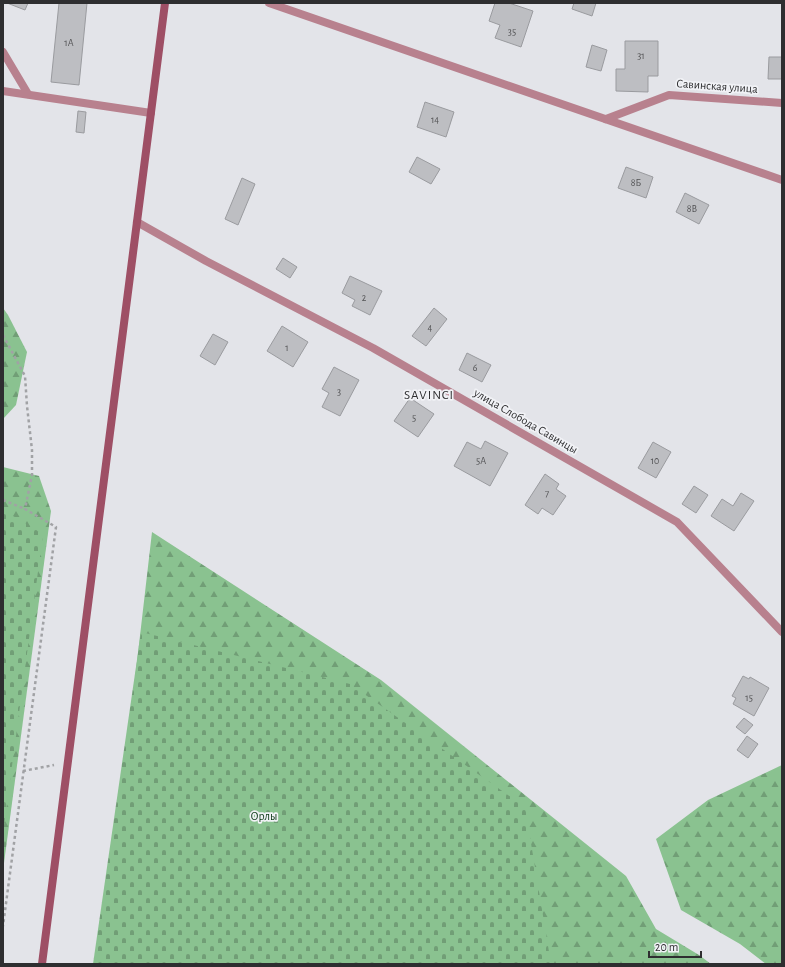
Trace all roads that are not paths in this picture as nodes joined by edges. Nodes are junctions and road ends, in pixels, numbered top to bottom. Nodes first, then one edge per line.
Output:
1 (165, 3) edge
2 (268, 3) edge
3 (3, 52) edge
4 (3, 91) edge
5 (28, 94) junction
6 (782, 103) edge
7 (151, 113) junction
8 (606, 120) junction
9 (782, 180) edge
10 (137, 222) junction
11 (782, 632) edge
12 (42, 964) edge

1 - 7 main road
2 - 8 street
3 - 5 street
4 - 5 street
5 - 7 street
6 - 8 street, Савинская улица
7 - 10 main road
8 - 9 street
10 - 11 street, улица Слобода Савинцы
10 - 12 main road

